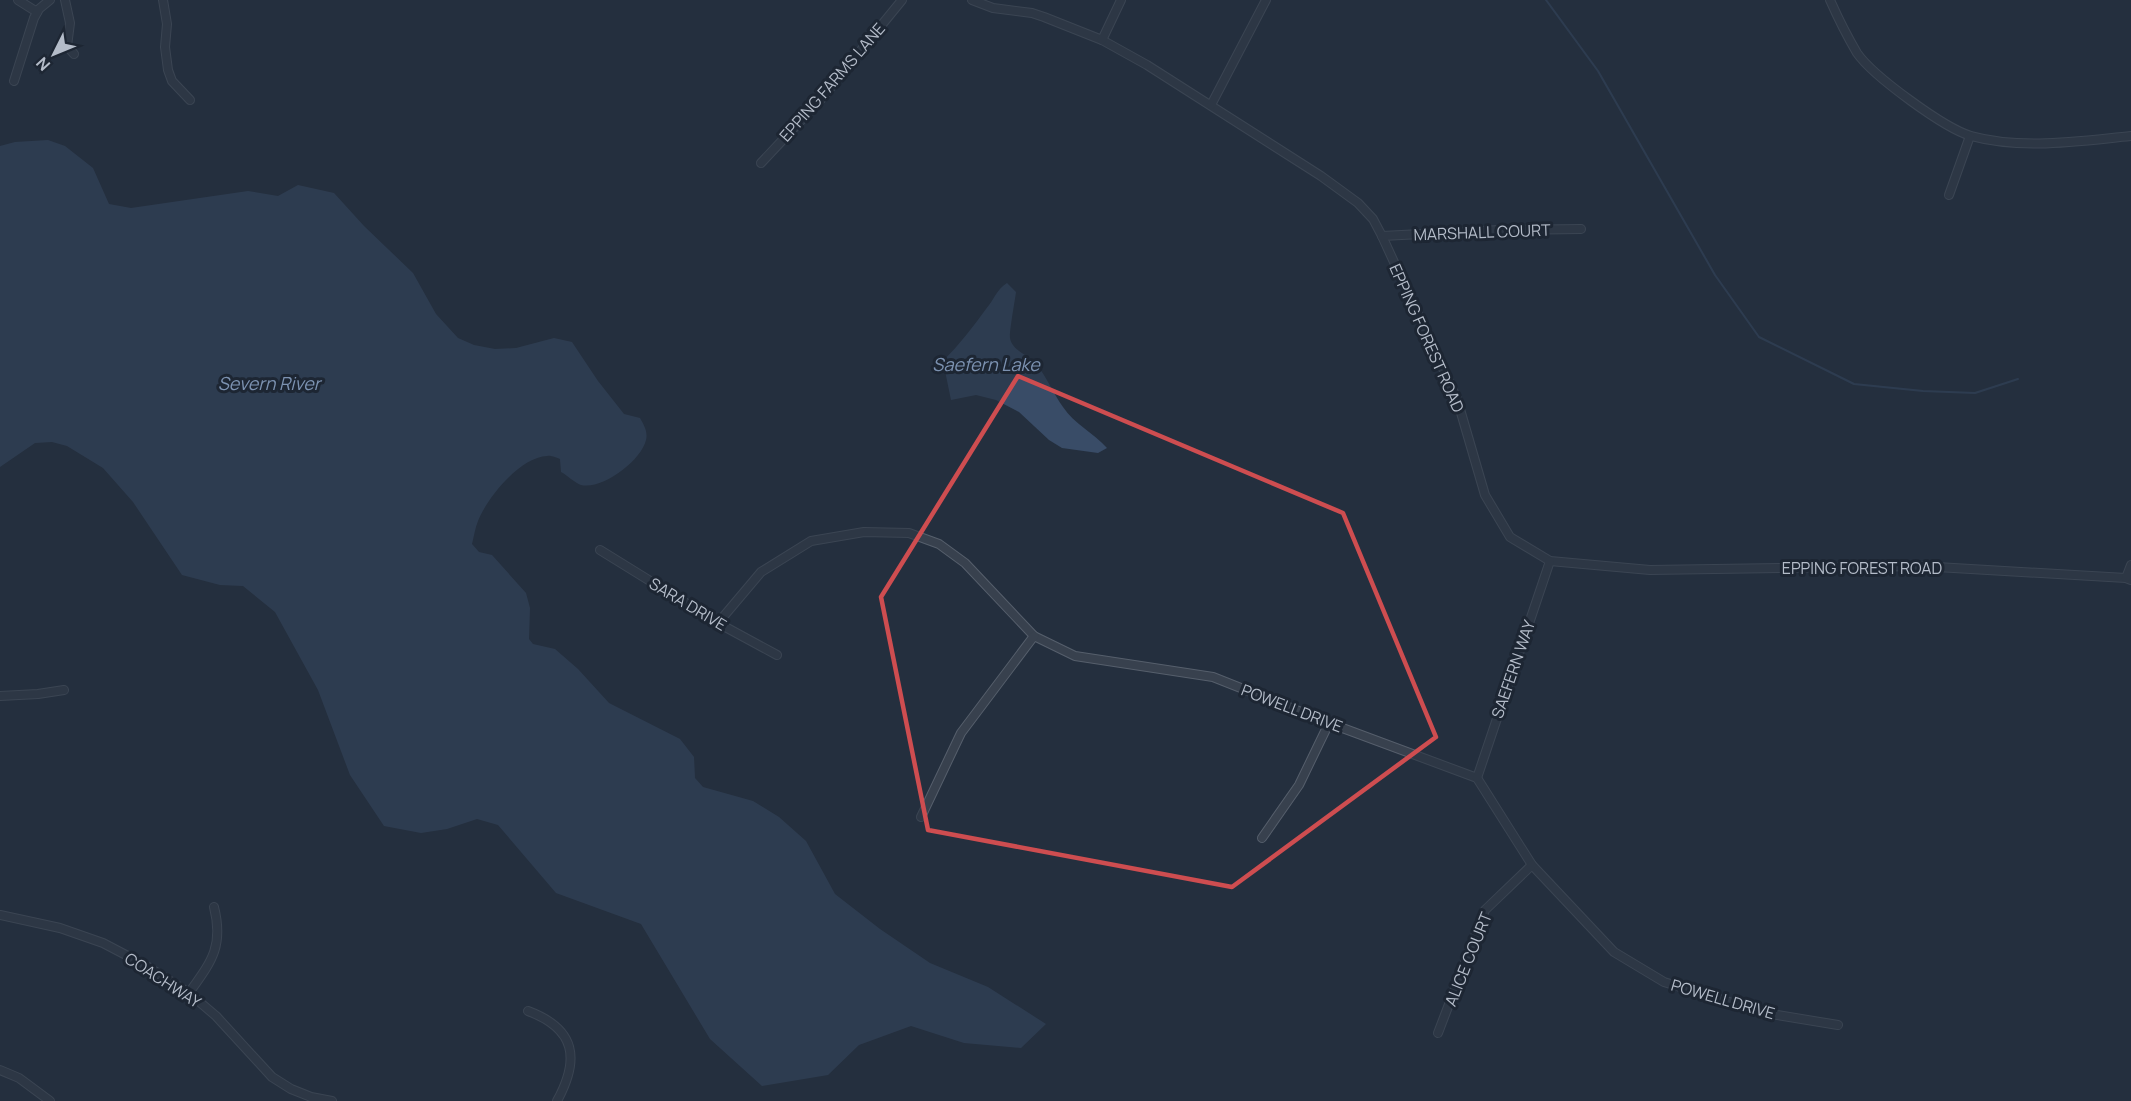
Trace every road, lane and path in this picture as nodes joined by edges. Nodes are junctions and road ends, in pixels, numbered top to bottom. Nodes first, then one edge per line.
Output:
1 (18, 0) edge
2 (50, 0) edge
3 (65, 0) edge
4 (163, 0) edge
5 (902, 0) edge
6 (972, 0) edge
7 (1121, 0) edge
8 (1266, 0) edge
9 (1830, 0) edge
10 (37, 12) junction
11 (1102, 40) junction
12 (74, 54) dead end
13 (14, 81) dead end
14 (190, 100) dead end
15 (1211, 105) junction
16 (1970, 136) junction
17 (2131, 136) edge
18 (761, 164) dead end
19 (1949, 195) dead end
20 (1581, 230) dead end
21 (1382, 236) junction
22 (600, 550) dead end
23 (1550, 561) junction
24 (2131, 565) edge
25 (2128, 579) edge
26 (718, 623) junction
27 (1034, 636) junction
28 (777, 655) dead end
29 (64, 690) dead end
30 (0, 696) edge
31 (1329, 723) junction
32 (1477, 778) junction
33 (921, 817) dead end
34 (1262, 838) dead end
35 (1532, 865) junction
36 (214, 907) dead end
37 (0, 915) edge
38 (189, 993) junction
39 (528, 1011) dead end
40 (1838, 1025) dead end
41 (1438, 1033) dead end
42 (0, 1070) edge
43 (50, 1101) edge
44 (332, 1101) edge
45 (557, 1101) edge

1 - 10 street
2 - 10 street
3 - 12 street
4 - 14 street
5 - 18 street, EPPING FARMS LANE
6 - 11 street, EPPING FOREST ROAD
7 - 11 street
8 - 15 street
9 - 16 street
10 - 13 street
11 - 15 street, EPPING FOREST ROAD
15 - 21 street, EPPING FOREST ROAD
16 - 17 street
16 - 19 street
20 - 21 street, MARSHALL COURT
21 - 23 street, EPPING FOREST ROAD
22 - 26 street, SARA DRIVE
23 - 25 street, EPPING FOREST ROAD
23 - 32 street, SAEFERN WAY
24 - 25 street
26 - 27 street, POWELL DRIVE
26 - 28 street, SARA DRIVE
27 - 31 street, POWELL DRIVE
27 - 33 street
29 - 30 street
31 - 32 street, POWELL DRIVE
31 - 34 street
32 - 35 street, POWELL DRIVE
35 - 40 street, POWELL DRIVE
35 - 41 street, ALICE COURT
36 - 38 street
37 - 38 street, COACHWAY
38 - 44 street, COACHWAY
39 - 45 street
42 - 43 street

